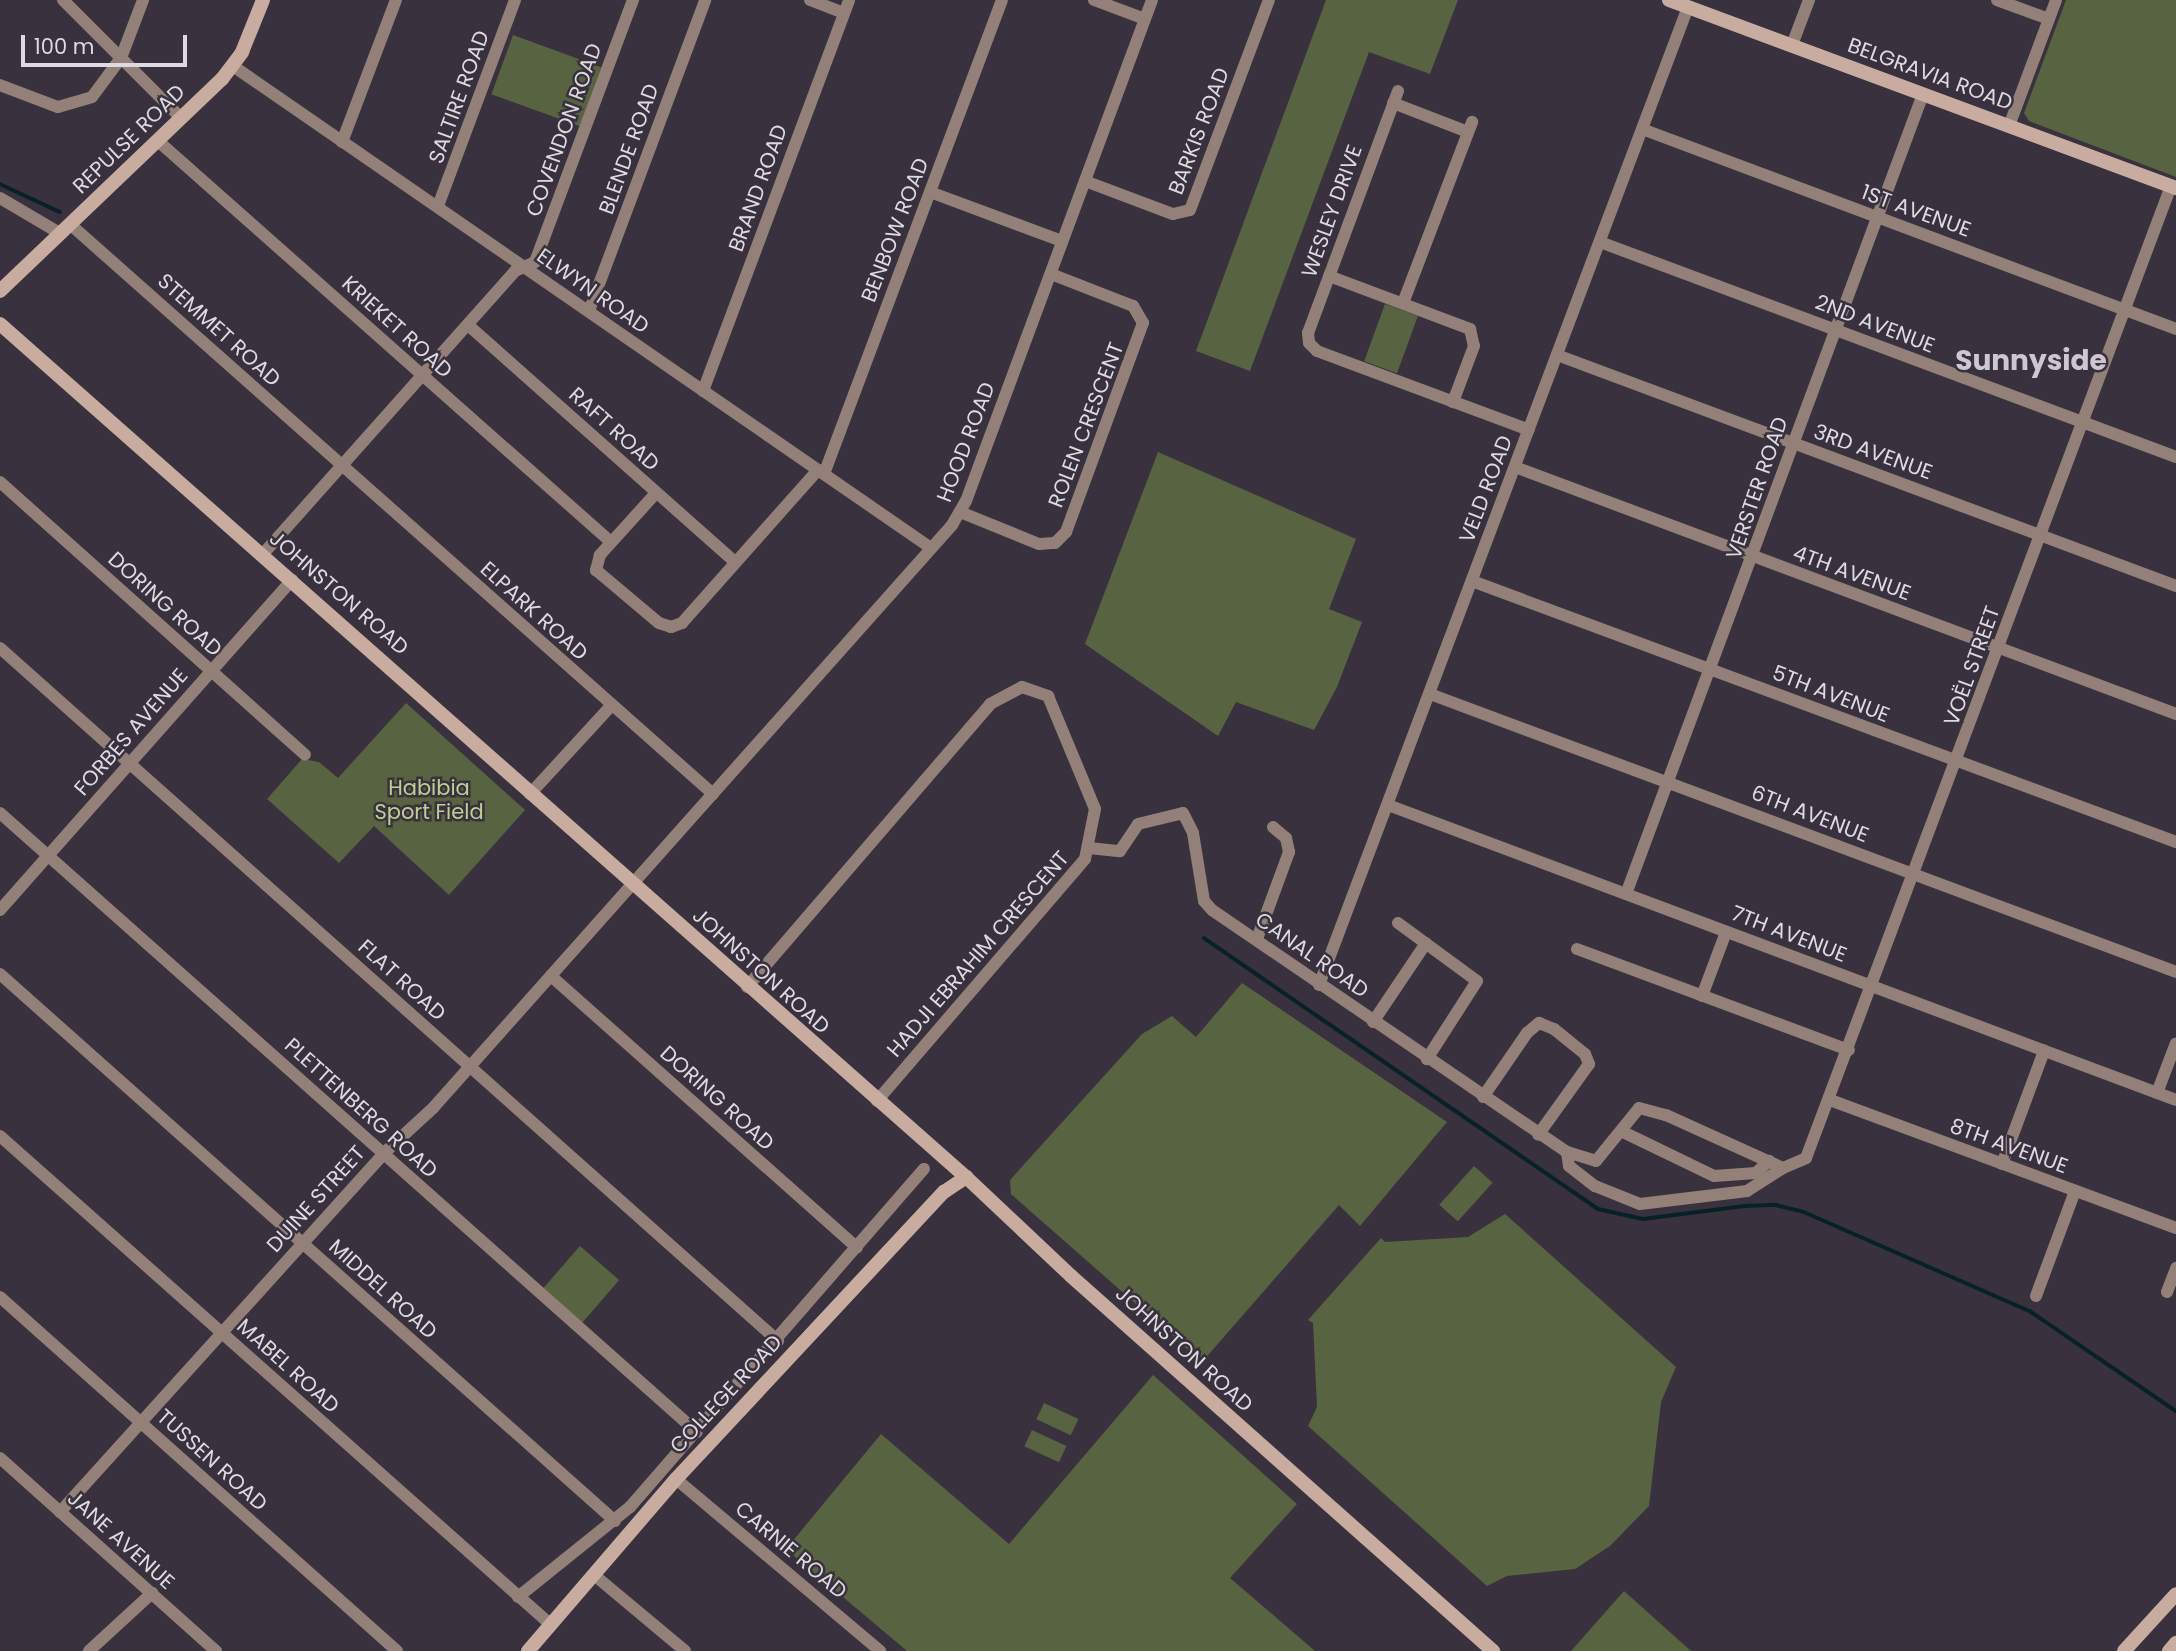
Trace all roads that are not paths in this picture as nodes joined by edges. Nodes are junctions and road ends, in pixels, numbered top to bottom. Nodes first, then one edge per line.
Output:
1 (63, 0) edge
2 (143, 0) edge
3 (263, 0) edge
4 (396, 0) edge
5 (515, 0) edge
6 (634, 0) edge
7 (705, 0) edge
8 (810, 0) edge
9 (1002, 0) edge
10 (1094, 0) edge
11 (1152, 0) edge
12 (1269, 0) edge
13 (1669, 0) edge
14 (1809, 0) edge
15 (1997, 0) edge
16 (2056, 0) edge
17 (847, 6) edge
18 (1688, 7) junction
19 (1145, 19) junction
20 (2049, 19) junction
21 (1792, 45) junction
22 (121, 58) junction
23 (233, 66) junction
24 (0, 85) edge
25 (1923, 94) junction
26 (181, 118) junction
27 (2009, 126) junction
28 (1642, 129) junction
29 (158, 141) junction
30 (342, 142) junction
31 (1085, 181) junction
32 (2174, 187) edge
33 (930, 192) junction
34 (0, 198) edge
35 (438, 206) junction
36 (1877, 217) junction
37 (66, 230) junction
38 (1062, 242) junction
39 (1600, 242) junction
40 (523, 266) junction
41 (1051, 274) junction
42 (1329, 275) junction
43 (0, 291) edge
44 (1404, 303) junction
45 (2125, 310) junction
46 (589, 311) junction
47 (0, 324) edge
48 (468, 325) junction
49 (2176, 329) edge
50 (1835, 330) junction
51 (1557, 355) junction
52 (422, 376) junction
53 (703, 391) junction
54 (1452, 402) junction
55 (2083, 422) junction
56 (1529, 430) junction
57 (1793, 443) junction
58 (2176, 457) edge
59 (342, 465) junction
60 (1515, 467) junction
61 (821, 472) junction
62 (0, 482) edge
63 (656, 493) junction
64 (960, 512) junction
65 (2041, 535) junction
66 (611, 542) junction
67 (931, 548) junction
68 (263, 554) junction
69 (1752, 556) junction
70 (735, 562) junction
71 (292, 580) junction
72 (1472, 581) junction
73 (2176, 586) edge
74 (1999, 648) junction
75 (0, 649) edge
76 (1711, 669) junction
77 (211, 671) junction
78 (1430, 694) junction
79 (611, 706) junction
80 (2176, 714) edge
81 (305, 755) dead end
82 (1956, 761) junction
83 (129, 764) junction
84 (1668, 782) junction
85 (530, 794) junction
86 (713, 794) junction
87 (1388, 805) junction
88 (0, 813) edge
89 (1273, 827) dead end
90 (2176, 842) edge
91 (1089, 848) junction
92 (48, 856) junction
93 (1914, 874) junction
94 (632, 885) junction
95 (1626, 894) junction
96 (0, 910) edge
97 (1398, 923) dead end
98 (1726, 932) junction
99 (1257, 939) junction
100 (1426, 943) junction
101 (1577, 949) dead end
102 (2176, 972) edge
103 (0, 974) edge
104 (551, 976) junction
105 (1319, 985) junction
106 (747, 987) junction
107 (1873, 987) junction
108 (1702, 996) junction
109 (1373, 1022) junction
110 (2176, 1043) edge
111 (1849, 1050) junction
112 (2045, 1051) junction
113 (1427, 1059) junction
114 (470, 1067) junction
115 (2157, 1093) junction
116 (1483, 1097) junction
117 (1830, 1100) junction
118 (2176, 1100) edge
119 (877, 1101) junction
120 (1621, 1130) junction
121 (1538, 1135) junction
122 (0, 1136) edge
123 (1567, 1153) junction
124 (383, 1154) junction
125 (1769, 1161) junction
126 (2002, 1164) junction
127 (1783, 1168) junction
128 (924, 1169) dead end
129 (966, 1177) junction
130 (2075, 1191) junction
131 (2176, 1228) edge
132 (302, 1243) junction
133 (857, 1248) junction
134 (2176, 1268) edge
135 (2167, 1292) dead end
136 (2036, 1296) dead end
137 (0, 1297) edge
138 (222, 1333) junction
139 (778, 1340) junction
140 (142, 1423) junction
141 (696, 1432) junction
142 (0, 1458) edge
143 (676, 1479) junction
144 (60, 1512) junction
145 (615, 1521) junction
146 (593, 1574) junction
147 (152, 1593) junction
148 (2176, 1594) edge
149 (518, 1597) junction
150 (550, 1624) junction
151 (2176, 1643) edge
152 (89, 1651) edge
153 (216, 1651) edge
154 (397, 1651) edge
155 (528, 1651) edge
156 (685, 1651) edge
157 (880, 1651) edge
158 (1493, 1651) edge
159 (2124, 1651) edge
160 (2169, 1651) edge

1 - 22 street
2 - 22 street
3 - 23 street, REPULSE ROAD
4 - 30 street
5 - 35 street, SALTIRE ROAD
6 - 40 street, COVENDON ROAD
7 - 46 street, BLENDE ROAD
8 - 17 street
9 - 33 street, BENBOW ROAD
10 - 19 street
11 - 19 street, HOOD ROAD
12 - 31 street, BARKIS ROAD
13 - 18 street, BELGRAVIA ROAD
14 - 21 street
15 - 20 street
16 - 20 street
17 - 53 street, BRAND ROAD
18 - 21 street, BELGRAVIA ROAD
18 - 28 street, VELD ROAD
19 - 31 street, HOOD ROAD
20 - 27 street
21 - 25 street, BELGRAVIA ROAD
22 - 24 street
22 - 26 street
23 - 26 street, REPULSE ROAD
23 - 30 street, ELWYN ROAD
25 - 27 street, BELGRAVIA ROAD
25 - 36 street, VERSTER ROAD
26 - 29 street, REPULSE ROAD
27 - 32 street, BELGRAVIA ROAD
28 - 36 street, 1ST AVENUE
28 - 39 street, VELD ROAD
29 - 37 street, REPULSE ROAD
29 - 52 street, KRIEKET ROAD
30 - 35 street, ELWYN ROAD
31 - 38 street, HOOD ROAD
32 - 45 street, VOËL STREET
33 - 38 street
33 - 61 street, BENBOW ROAD
34 - 37 street, STEMMET ROAD
35 - 40 street, ELWYN ROAD
36 - 45 street, 1ST AVENUE
36 - 50 street, VERSTER ROAD
37 - 43 street, REPULSE ROAD
37 - 59 street, STEMMET ROAD
38 - 41 street, HOOD ROAD
39 - 50 street, 2ND AVENUE
39 - 51 street, VELD ROAD
40 - 46 street, ELWYN ROAD
40 - 48 street
41 - 64 street, HOOD ROAD
41 - 64 street, ROLEN CRESCENT
42 - 44 street
42 - 44 street, WESLEY DRIVE
42 - 54 street, WESLEY DRIVE
44 - 54 street
45 - 49 street, 1ST AVENUE
45 - 55 street, VOËL STREET
46 - 53 street, ELWYN ROAD
47 - 68 street, JOHNSTON ROAD
48 - 52 street
48 - 63 street, RAFT ROAD
50 - 55 street, 2ND AVENUE
50 - 57 street, VERSTER ROAD
51 - 56 street, VELD ROAD
51 - 57 street, 3RD AVENUE
52 - 59 street
52 - 66 street, KRIEKET ROAD
53 - 61 street, ELWYN ROAD
54 - 56 street
55 - 58 street, 2ND AVENUE
55 - 65 street, VOËL STREET
56 - 60 street, VELD ROAD
57 - 65 street, 3RD AVENUE
57 - 69 street, VERSTER ROAD
59 - 68 street
59 - 79 street, ELPARK ROAD
60 - 69 street, 4TH AVENUE
60 - 72 street, VELD ROAD
61 - 67 street, ELWYN ROAD
61 - 70 street, BENBOW ROAD
62 - 77 street, DORING ROAD
63 - 66 street
63 - 70 street, RAFT ROAD
64 - 67 street, HOOD ROAD
65 - 73 street, 3RD AVENUE
65 - 74 street, VOËL STREET
66 - 70 street, BENBOW ROAD
67 - 86 street, HOOD ROAD
68 - 71 street, JOHNSTON ROAD
69 - 74 street, 4TH AVENUE
69 - 76 street, VERSTER ROAD
71 - 77 street, FORBES AVENUE
71 - 85 street, JOHNSTON ROAD
72 - 76 street, 5TH AVENUE
72 - 78 street, VELD ROAD
74 - 80 street, 4TH AVENUE
74 - 82 street, VOËL STREET
75 - 83 street, FLAT ROAD
76 - 82 street, 5TH AVENUE
76 - 84 street, VERSTER ROAD
77 - 81 street, DORING ROAD
77 - 83 street, FORBES AVENUE
78 - 84 street, 6TH AVENUE
78 - 87 street, VELD ROAD
79 - 85 street
79 - 86 street, ELPARK ROAD
82 - 90 street, 5TH AVENUE
82 - 93 street, VOËL STREET
83 - 92 street, FORBES AVENUE
83 - 114 street, FLAT ROAD
84 - 93 street, 6TH AVENUE
84 - 95 street, VERSTER ROAD
85 - 94 street, JOHNSTON ROAD
86 - 94 street, HOOD ROAD
87 - 95 street, 7TH AVENUE
87 - 105 street, VELD ROAD
88 - 92 street, PLETTENBERG ROAD
89 - 99 street
91 - 99 street, CANAL ROAD
91 - 106 street, HADJI EBRAHIM CRESCENT
91 - 119 street, HADJI EBRAHIM CRESCENT
92 - 96 street, FORBES AVENUE
92 - 124 street, PLETTENBERG ROAD
93 - 102 street, 6TH AVENUE
93 - 107 street, VOËL STREET
94 - 104 street, DUINE STREET
94 - 106 street, JOHNSTON ROAD
95 - 98 street, 7TH AVENUE
97 - 100 street
98 - 107 street, 7TH AVENUE
98 - 108 street
99 - 105 street, CANAL ROAD
100 - 109 street
100 - 113 street
101 - 108 street
103 - 132 street, MIDDEL ROAD
104 - 114 street, DUINE STREET
104 - 133 street, DORING ROAD
105 - 109 street, CANAL ROAD
106 - 119 street, JOHNSTON ROAD
107 - 111 street, VOËL STREET
107 - 112 street, 7TH AVENUE
108 - 111 street
109 - 113 street, CANAL ROAD
110 - 115 street
111 - 117 street, VOËL STREET
112 - 115 street, 7TH AVENUE
112 - 126 street
113 - 116 street, CANAL ROAD
114 - 124 street, DUINE STREET
114 - 139 street, FLAT ROAD
115 - 118 street, 7TH AVENUE
116 - 121 street, CANAL ROAD
116 - 121 street
117 - 126 street, 8TH AVENUE
117 - 127 street, VOËL STREET
119 - 129 street, JOHNSTON ROAD
120 - 123 street
120 - 125 street
120 - 125 street
121 - 123 street, CANAL ROAD
122 - 138 street, MABEL ROAD
123 - 127 street
124 - 132 street, DUINE STREET
124 - 141 street, PLETTENBERG ROAD
125 - 127 street
126 - 130 street, 8TH AVENUE
128 - 133 street
129 - 143 street, COLLEGE ROAD
129 - 158 street, JOHNSTON ROAD
130 - 131 street, 8TH AVENUE
130 - 136 street
132 - 138 street, DUINE STREET
132 - 145 street, MIDDEL ROAD
133 - 139 street
134 - 135 street
137 - 140 street, TUSSEN ROAD
138 - 140 street, DUINE STREET
138 - 149 street, MABEL ROAD
139 - 141 street
140 - 144 street, DUINE STREET
140 - 154 street, TUSSEN ROAD
141 - 145 street
142 - 144 street, JANE AVENUE
143 - 146 street, COLLEGE ROAD
143 - 157 street, CARNIE ROAD
144 - 147 street, JANE AVENUE
145 - 149 street
146 - 150 street, COLLEGE ROAD
146 - 156 street
147 - 152 street
147 - 153 street, JANE AVENUE
148 - 159 street
149 - 150 street, MABEL ROAD
150 - 155 street, COLLEGE ROAD
151 - 160 street

